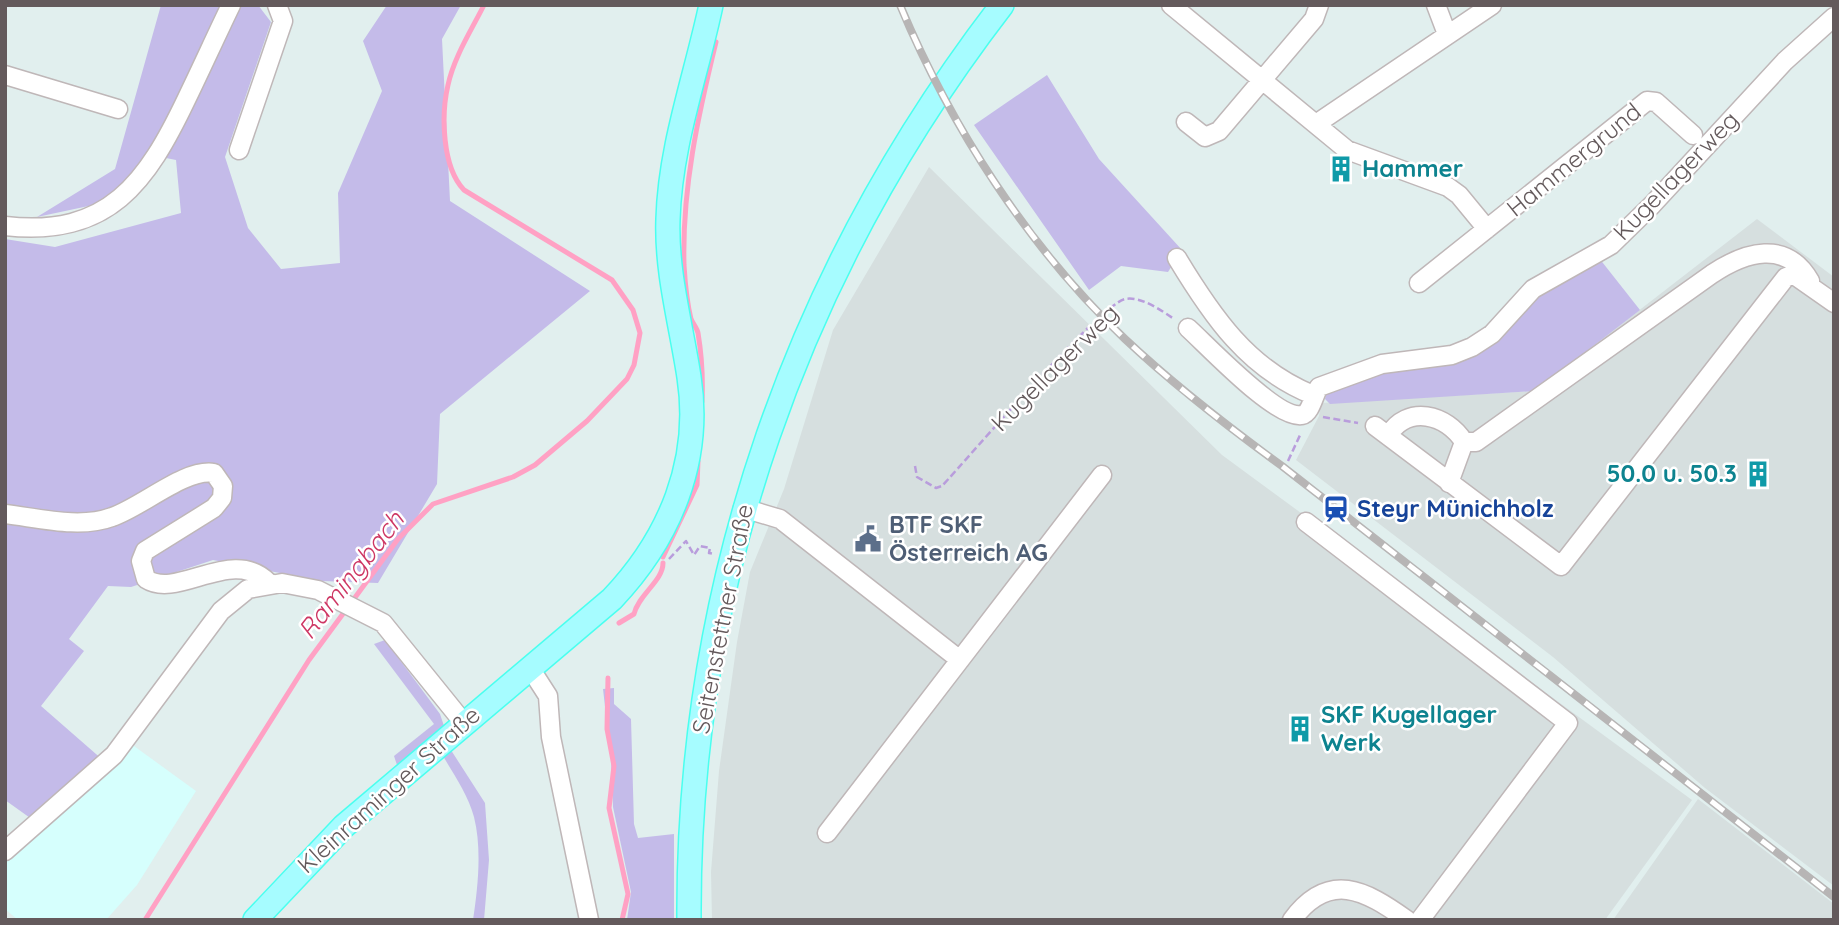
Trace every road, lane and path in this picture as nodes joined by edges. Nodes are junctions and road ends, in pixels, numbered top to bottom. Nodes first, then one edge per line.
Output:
1 (231, 5) edge
2 (277, 5) edge
3 (711, 5) edge
4 (1002, 5) edge
5 (1171, 5) edge
6 (1319, 5) edge
7 (1436, 5) edge
8 (1492, 5) edge
9 (1834, 17) edge
10 (1447, 34) junction
11 (5, 75) edge
12 (1261, 80) junction
13 (118, 110) dead end
14 (1186, 122) dead end
15 (1316, 124) junction
16 (1693, 135) dead end
17 (239, 149) dead end
18 (5, 226) edge
19 (1487, 229) junction
20 (1177, 258) dead end
21 (1419, 283) dead end
22 (1813, 287) junction
23 (1834, 303) edge
24 (1188, 328) joint
25 (1313, 395) junction
26 (1311, 415) junction
27 (1381, 431) junction
28 (1464, 442) junction
29 (1288, 461) dead end
30 (915, 466) dead end
31 (1102, 475) dead end
32 (1449, 483) junction
33 (743, 508) junction
34 (5, 514) edge
35 (1306, 522) dead end
36 (710, 548) dead end
37 (661, 561) dead end
38 (269, 583) junction
39 (960, 660) junction
40 (530, 668) junction
41 (463, 722) junction
42 (827, 832) dead end
43 (5, 851) edge
44 (255, 920) edge
45 (589, 920) edge
46 (689, 920) edge
47 (1292, 920) edge
48 (1406, 920) edge
49 (1420, 920) edge

1 - 18 street
2 - 17 street
3 - 40 main road, Kleinraminger Straße
4 - 33 main road, Seitenstettner Straße
5 - 12 street, Hammergrund
6 - 12 street
7 - 10 street
8 - 10 street
9 - 25 street, Kugellagerweg
10 - 15 street
11 - 13 street
12 - 14 street
12 - 15 street, Hammergrund
15 - 19 street, Hammergrund
16 - 19 street, Hammergrund
19 - 21 street, Hammergrund
20 - 25 street
22 - 23 street
22 - 28 street
22 - 32 street
24 - 26 street
24 - 30 path, Kugellagerweg
25 - 26 street
26 - 27 path
26 - 29 path
27 - 28 street
27 - 32 street
28 - 32 street
31 - 39 street
33 - 39 street
33 - 46 main road, Seitenstettner Straße
34 - 38 street
35 - 49 street
36 - 37 path
38 - 41 street
38 - 43 street
39 - 42 street
40 - 41 main road, Kleinraminger Straße
40 - 45 street
41 - 44 main road, Kleinraminger Straße
47 - 48 street

